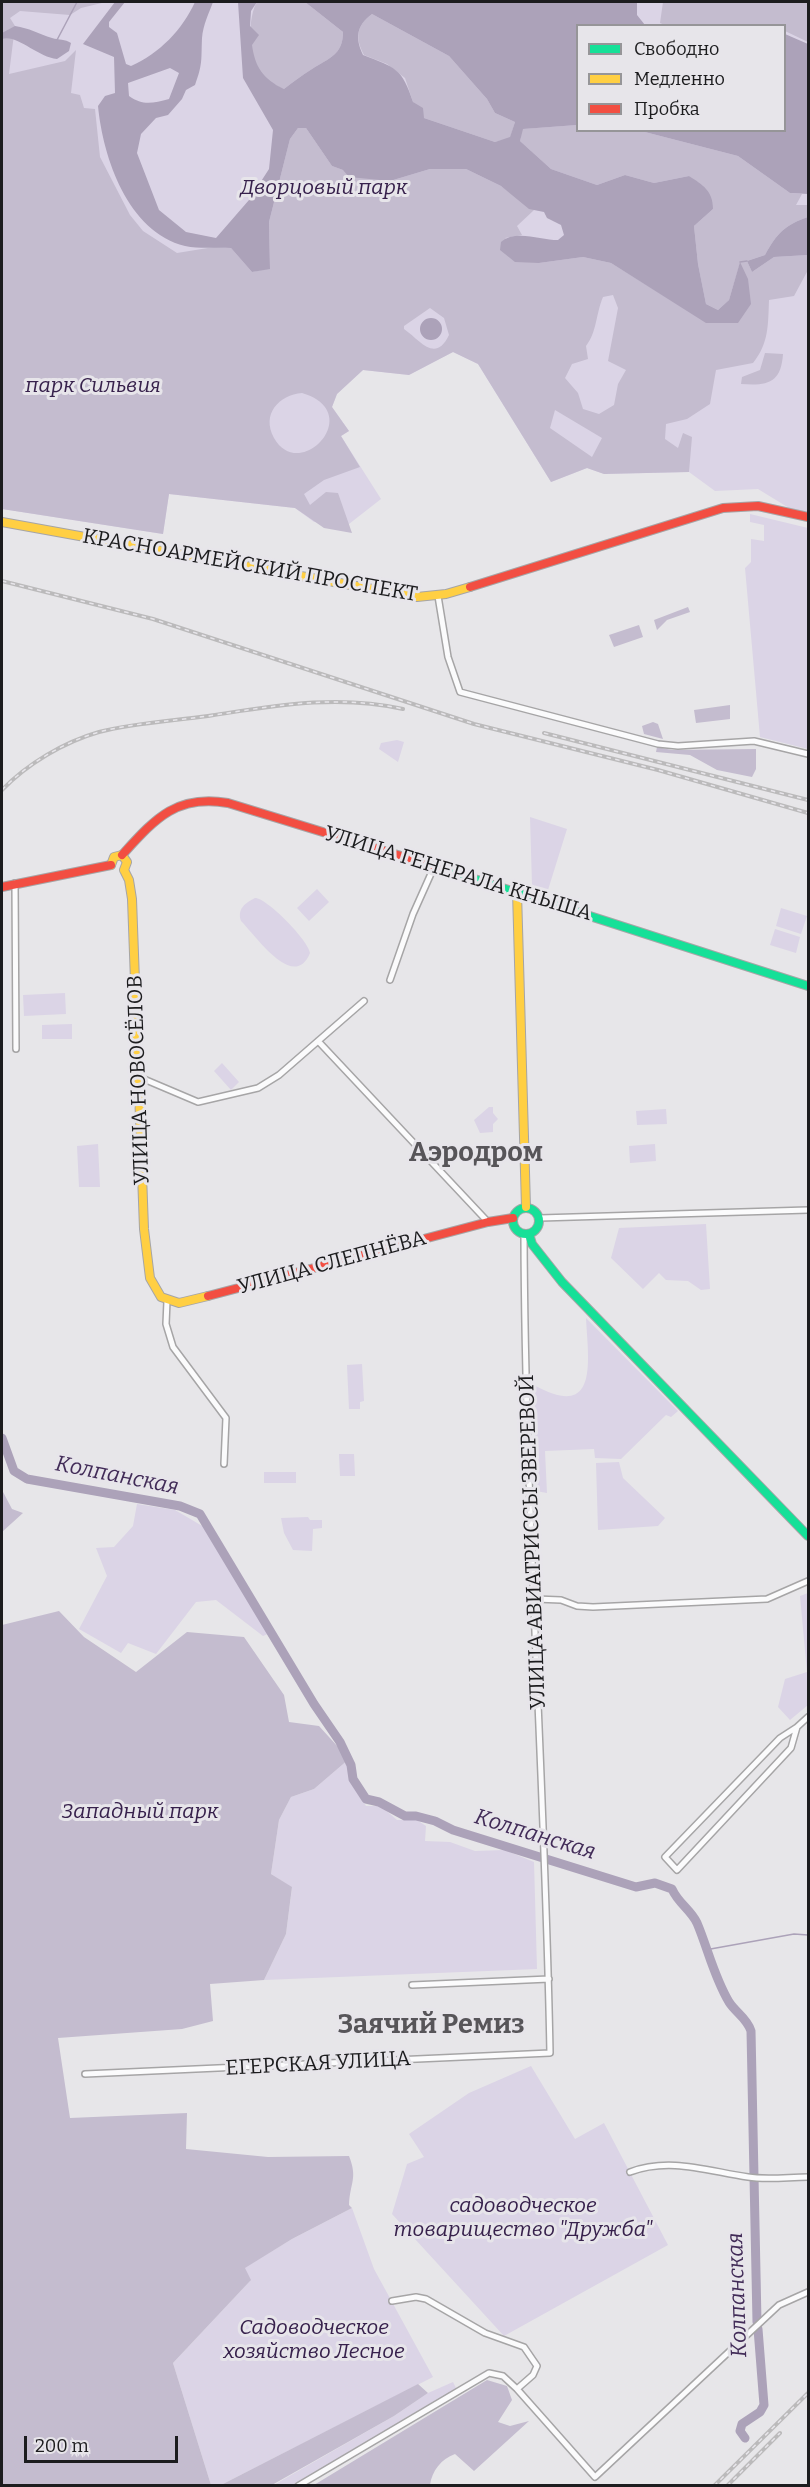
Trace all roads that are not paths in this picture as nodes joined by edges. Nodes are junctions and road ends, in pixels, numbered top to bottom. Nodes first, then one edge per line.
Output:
1 (808, 517) edge
2 (2, 522) edge
3 (438, 596) junction
4 (808, 754) edge
5 (122, 855) junction
6 (111, 865) junction
7 (434, 867) junction
8 (124, 870) junction
9 (15, 884) junction
10 (2, 887) edge
11 (516, 892) junction
12 (390, 980) dead end
13 (808, 986) edge
14 (364, 1001) dead end
15 (318, 1041) junction
16 (16, 1049) dead end
17 (139, 1077) junction
18 (526, 1207) junction
19 (808, 1210) edge
20 (513, 1218) junction
21 (540, 1218) junction
22 (488, 1222) junction
23 (527, 1234) junction
24 (539, 1254) junction
25 (524, 1260) junction
26 (167, 1301) junction
27 (224, 1464) dead end
28 (808, 1536) edge
29 (808, 1581) edge
30 (536, 1599) junction
31 (808, 1716) edge
32 (797, 1727) junction
33 (549, 1979) junction
34 (412, 1985) dead end
35 (550, 2053) joint
36 (85, 2073) dead end
37 (630, 2172) dead end
38 (808, 2177) edge
39 (808, 2292) edge
40 (392, 2301) dead end
41 (517, 2389) junction
42 (298, 2486) edge

1 - 3 street, КРАСНОАРМЕЙСКИЙ ПРОСПЕКТ
2 - 3 street, КРАСНОАРМЕЙСКИЙ ПРОСПЕКТ
3 - 4 street
5 - 6 street
5 - 7 street, УЛИЦА ГЕНЕРАЛА КНЫША
5 - 8 street
6 - 8 street
6 - 9 street
7 - 11 street, УЛИЦА ГЕНЕРАЛА КНЫША
7 - 12 street
8 - 17 street, УЛИЦА НОВОСЁЛОВ
9 - 10 street
9 - 16 street
11 - 13 street, УЛИЦА ГЕНЕРАЛА КНЫША
11 - 18 street
14 - 15 street
15 - 17 street
15 - 22 street
17 - 26 street, УЛИЦА НОВОСЁЛОВ
18 - 20 street
18 - 21 street
19 - 21 street
20 - 22 street, УЛИЦА СЛЕПНЁВА
20 - 23 street
21 - 23 street
22 - 26 street, УЛИЦА СЛЕПНЁВА
23 - 24 street
23 - 25 street, УЛИЦА АВИАТРИССЫ ЗВЕРЕВОЙ
24 - 25 street
24 - 28 street
25 - 30 street, УЛИЦА АВИАТРИССЫ ЗВЕРЕВОЙ
26 - 27 street
29 - 30 street
30 - 33 street, УЛИЦА АВИАТРИССЫ ЗВЕРЕВОЙ
31 - 32 street
32 - 32 street
33 - 34 street
33 - 35 street, УЛИЦА АВИАТРИССЫ ЗВЕРЕВОЙ
35 - 36 street, ЕГЕРСКАЯ УЛИЦА
37 - 38 street
39 - 41 street
40 - 41 street
41 - 42 street

